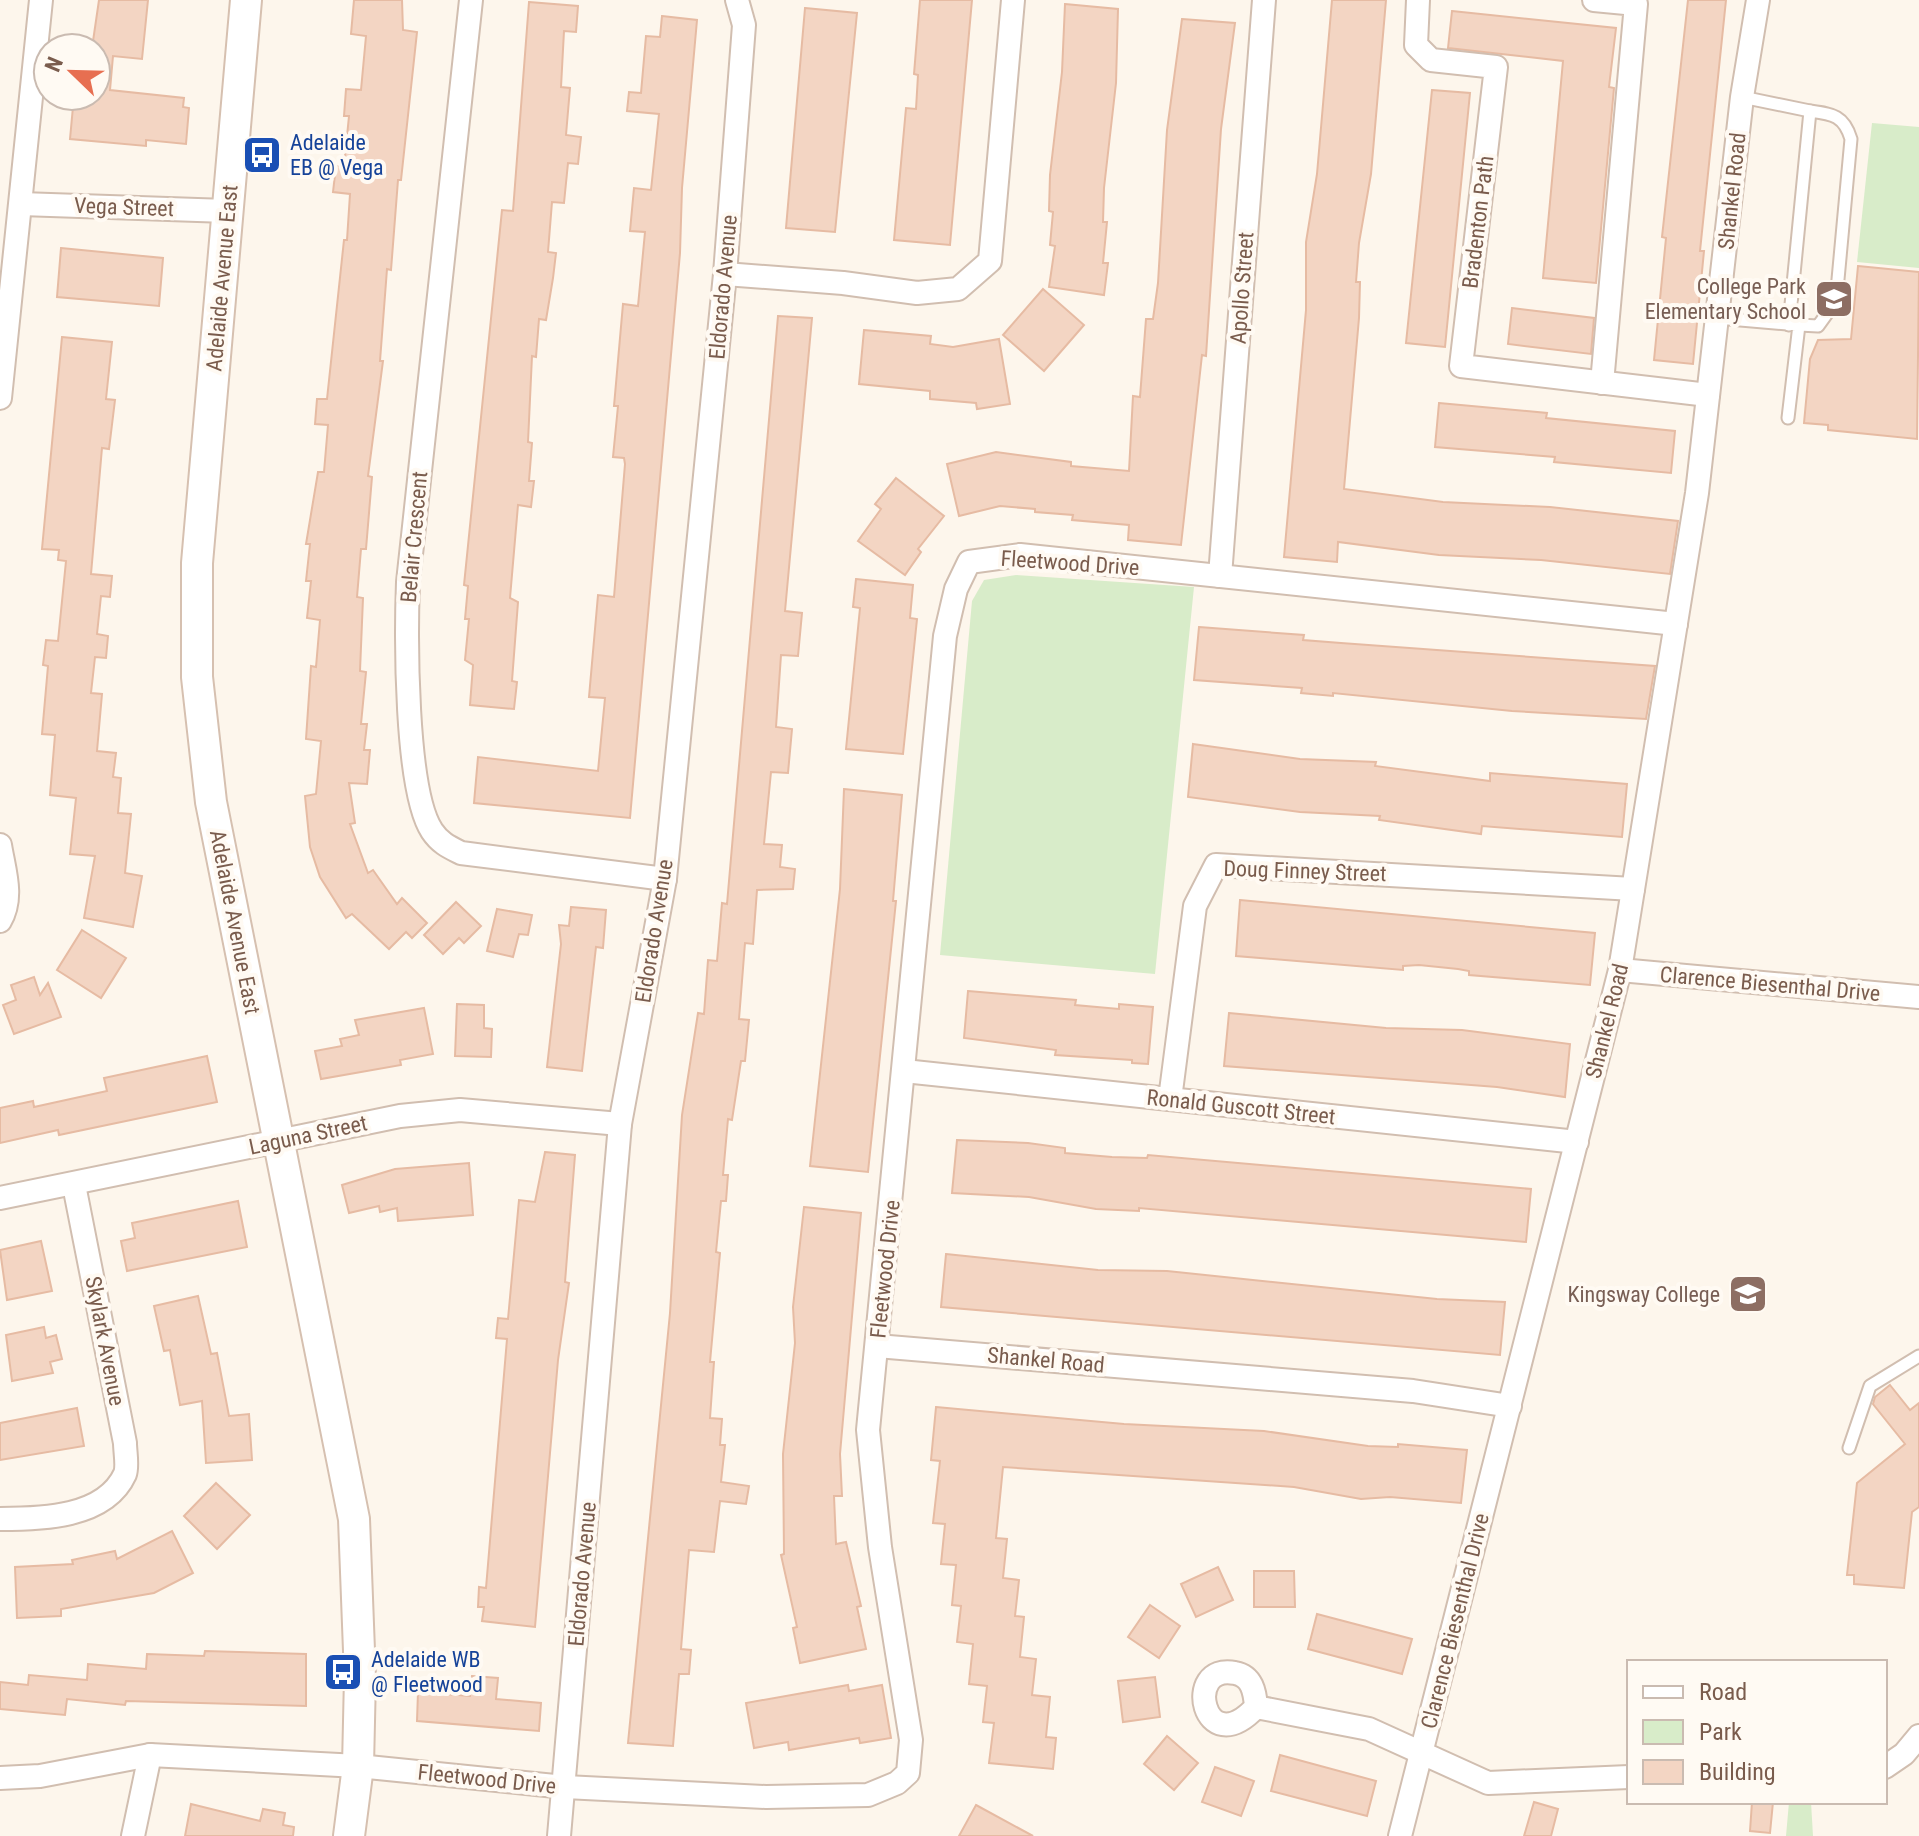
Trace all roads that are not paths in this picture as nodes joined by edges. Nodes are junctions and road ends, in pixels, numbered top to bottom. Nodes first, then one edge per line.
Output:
1 (41, 0) edge
2 (246, 0) edge
3 (471, 0) edge
4 (737, 0) edge
5 (1013, 0) edge
6 (1264, 0) edge
7 (1418, 0) edge
8 (1594, 0) edge
9 (1758, 0) edge
10 (1742, 97) junction
11 (1810, 111) junction
12 (21, 204) junction
13 (227, 211) junction
14 (725, 274) junction
15 (1717, 318) junction
16 (1794, 325) junction
17 (1602, 383) junction
18 (1708, 395) junction
19 (0, 398) edge
20 (1788, 418) dead end
21 (1220, 576) junction
22 (1676, 624) junction
23 (0, 845) edge
24 (665, 879) junction
25 (1633, 889) junction
26 (0, 921) edge
27 (1620, 970) junction
28 (1919, 997) edge
29 (904, 1071) junction
30 (1170, 1099) junction
31 (620, 1124) junction
32 (280, 1140) junction
33 (1577, 1142) junction
34 (74, 1185) junction
35 (0, 1198) edge
36 (877, 1346) junction
37 (1919, 1356) edge
38 (1510, 1406) junction
39 (1849, 1448) dead end
40 (0, 1519) edge
41 (1256, 1707) dead end
42 (1919, 1736) edge
43 (1422, 1754) junction
44 (150, 1755) junction
45 (358, 1766) junction
46 (1887, 1766) edge
47 (1627, 1777) edge
48 (0, 1778) edge
49 (565, 1787) junction
50 (133, 1836) edge
51 (349, 1836) edge
52 (559, 1836) edge
53 (1400, 1836) edge

1 - 12 street
2 - 13 main road, Adelaide Avenue East
3 - 24 street, Belair Crescent
4 - 14 street, Eldorado Avenue
5 - 14 street
6 - 21 street, Apollo Street
7 - 17 street, Bradenton Path
8 - 17 street
9 - 10 street, Shankel Road
10 - 11 lane
10 - 15 street, Shankel Road
11 - 16 lane
11 - 16 lane
12 - 13 street, Vega Street
12 - 19 street
13 - 32 main road, Adelaide Avenue East
14 - 24 street, Eldorado Avenue
15 - 16 lane
15 - 18 street, Shankel Road
16 - 20 lane
17 - 18 street, Bradenton Path
18 - 22 street, Shankel Road
21 - 22 street, Fleetwood Drive
21 - 29 street, Fleetwood Drive
22 - 25 street, Shankel Road
23 - 26 street
24 - 31 street, Eldorado Avenue
25 - 27 street, Shankel Road
25 - 30 street, Doug Finney Street
27 - 28 street, Clarence Biesenthal Drive
27 - 33 street, Shankel Road
29 - 30 street, Ronald Guscott Street
29 - 36 street, Fleetwood Drive
30 - 33 street, Ronald Guscott Street
31 - 32 street, Laguna Street
31 - 49 street, Eldorado Avenue
32 - 34 street, Laguna Street
32 - 45 main road, Adelaide Avenue East
33 - 38 street, Shankel Road
34 - 35 street, Laguna Street
34 - 40 street, Skylark Avenue
36 - 38 street, Shankel Road
36 - 49 street, Fleetwood Drive
37 - 39 lane
38 - 43 street, Clarence Biesenthal Drive
41 - 43 street
42 - 46 street
43 - 47 street
43 - 53 street, Clarence Biesenthal Drive
44 - 45 street, Fleetwood Drive
44 - 48 street, Fleetwood Drive
44 - 50 street
45 - 49 street, Fleetwood Drive
45 - 51 main road, Adelaide Avenue East
49 - 52 street, Eldorado Avenue

